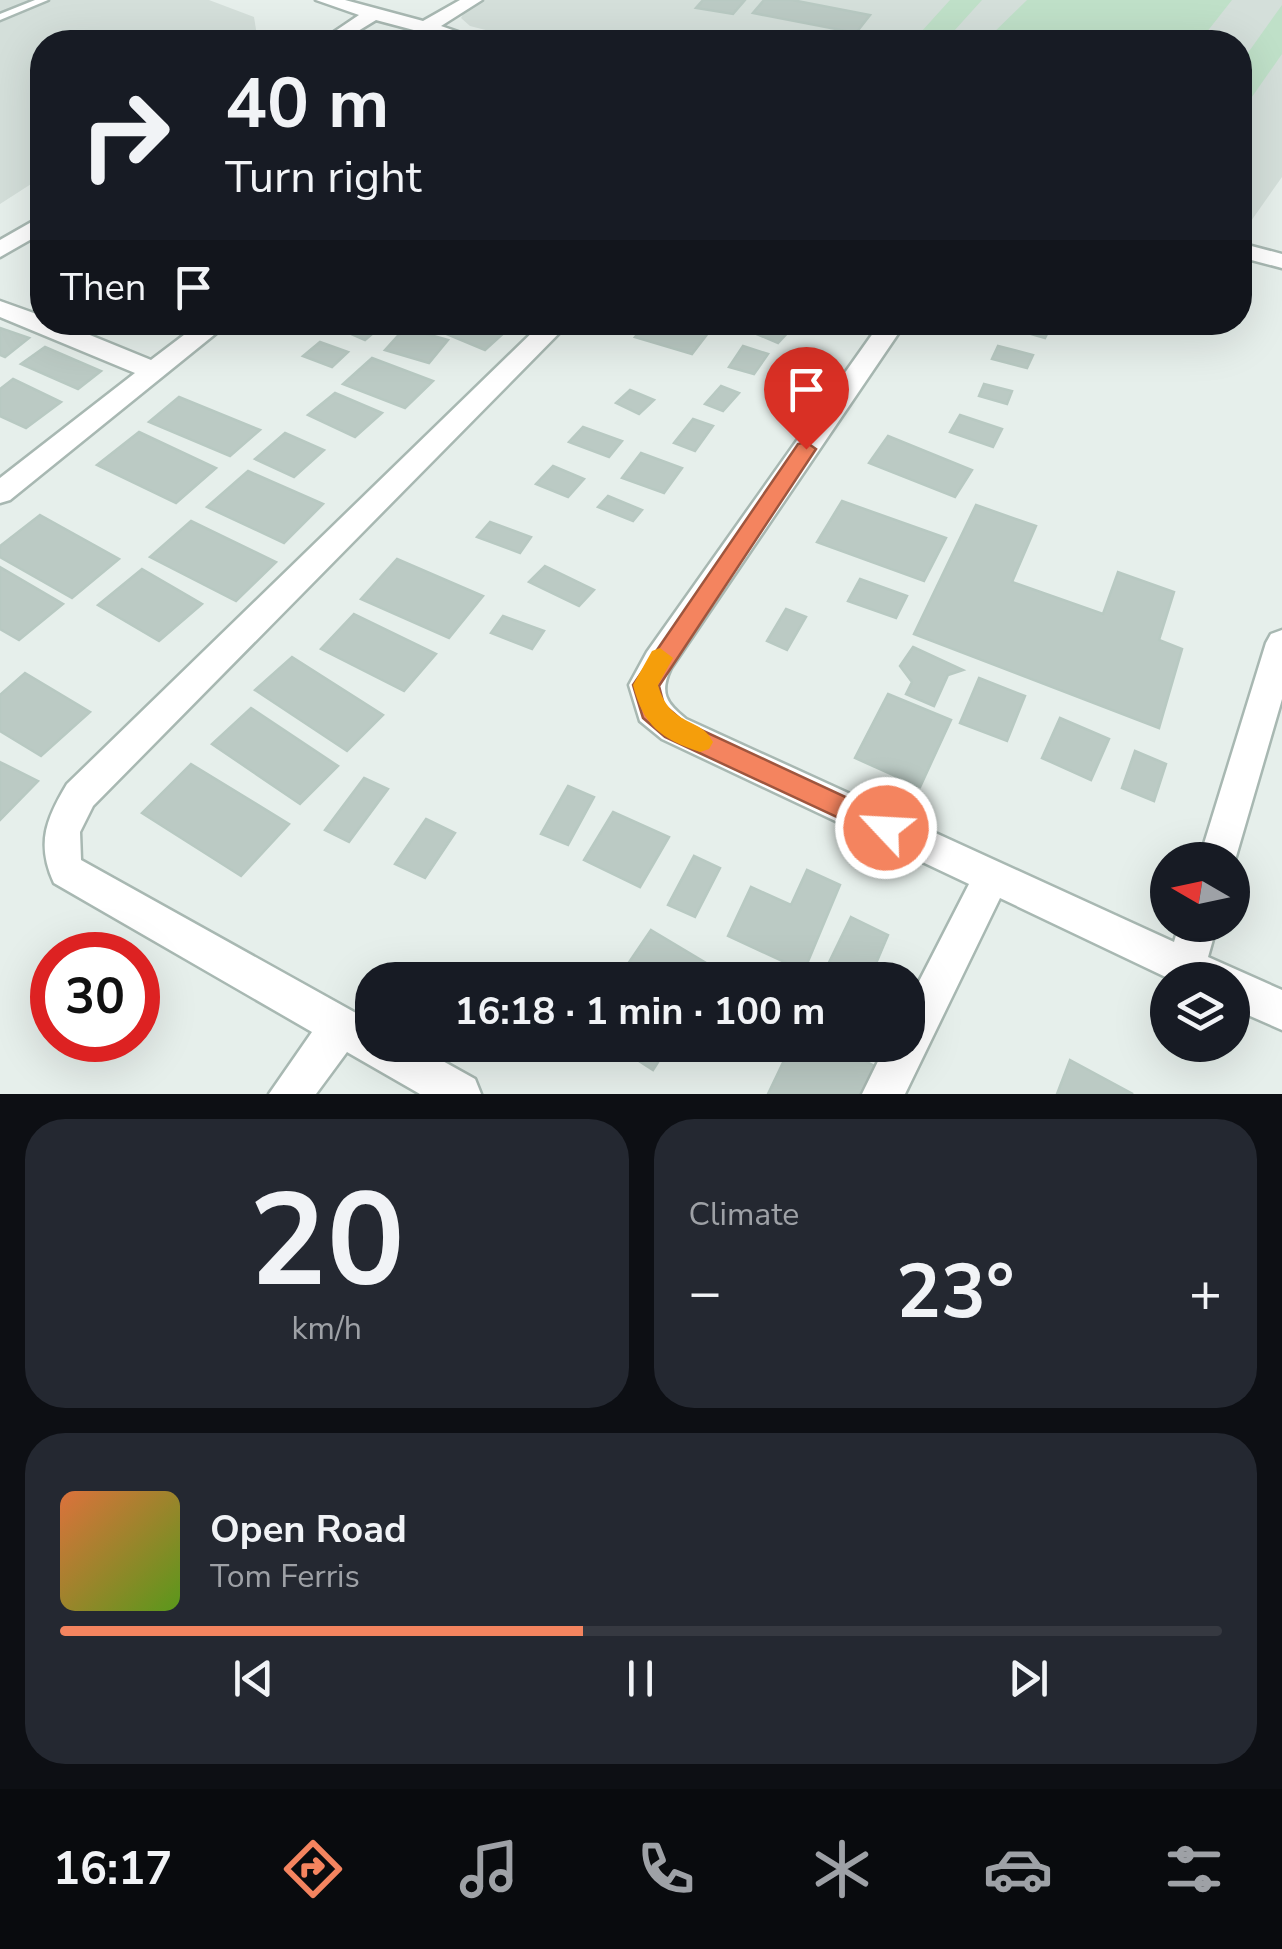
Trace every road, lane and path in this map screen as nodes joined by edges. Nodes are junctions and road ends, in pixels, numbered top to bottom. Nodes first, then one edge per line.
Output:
1 (43, 0) edge
2 (324, 0) edge
3 (473, 0) edge
4 (373, 14) junction
5 (0, 17) edge
6 (424, 28) junction
7 (347, 30) edge
8 (432, 30) edge
9 (30, 231) edge
10 (1282, 235) edge
11 (0, 250) edge
12 (1276, 259) edge
13 (0, 308) edge
14 (30, 320) edge
15 (67, 335) edge
16 (201, 335) edge
17 (545, 335) edge
18 (885, 335) edge
19 (154, 370) junction
20 (0, 493) edge
21 (1280, 654) edge
22 (1223, 842) edge
23 (991, 878) junction
24 (1176, 962) edge
25 (1250, 996) edge
26 (1282, 1010) edge
27 (355, 1033) edge
28 (355, 1044) edge
29 (405, 1062) edge
30 (290, 1094) edge
31 (460, 1094) edge
32 (884, 1094) edge

1 - 5 lane
2 - 4 street
3 - 6 street
4 - 6 street
4 - 7 street
6 - 8 street
9 - 11 street
10 - 12 street
13 - 14 street
15 - 19 street
16 - 19 street
17 - 27 street
18 - 23 street
19 - 20 street
21 - 22 street
23 - 24 street
23 - 32 street
25 - 26 street
28 - 30 street
29 - 31 street

